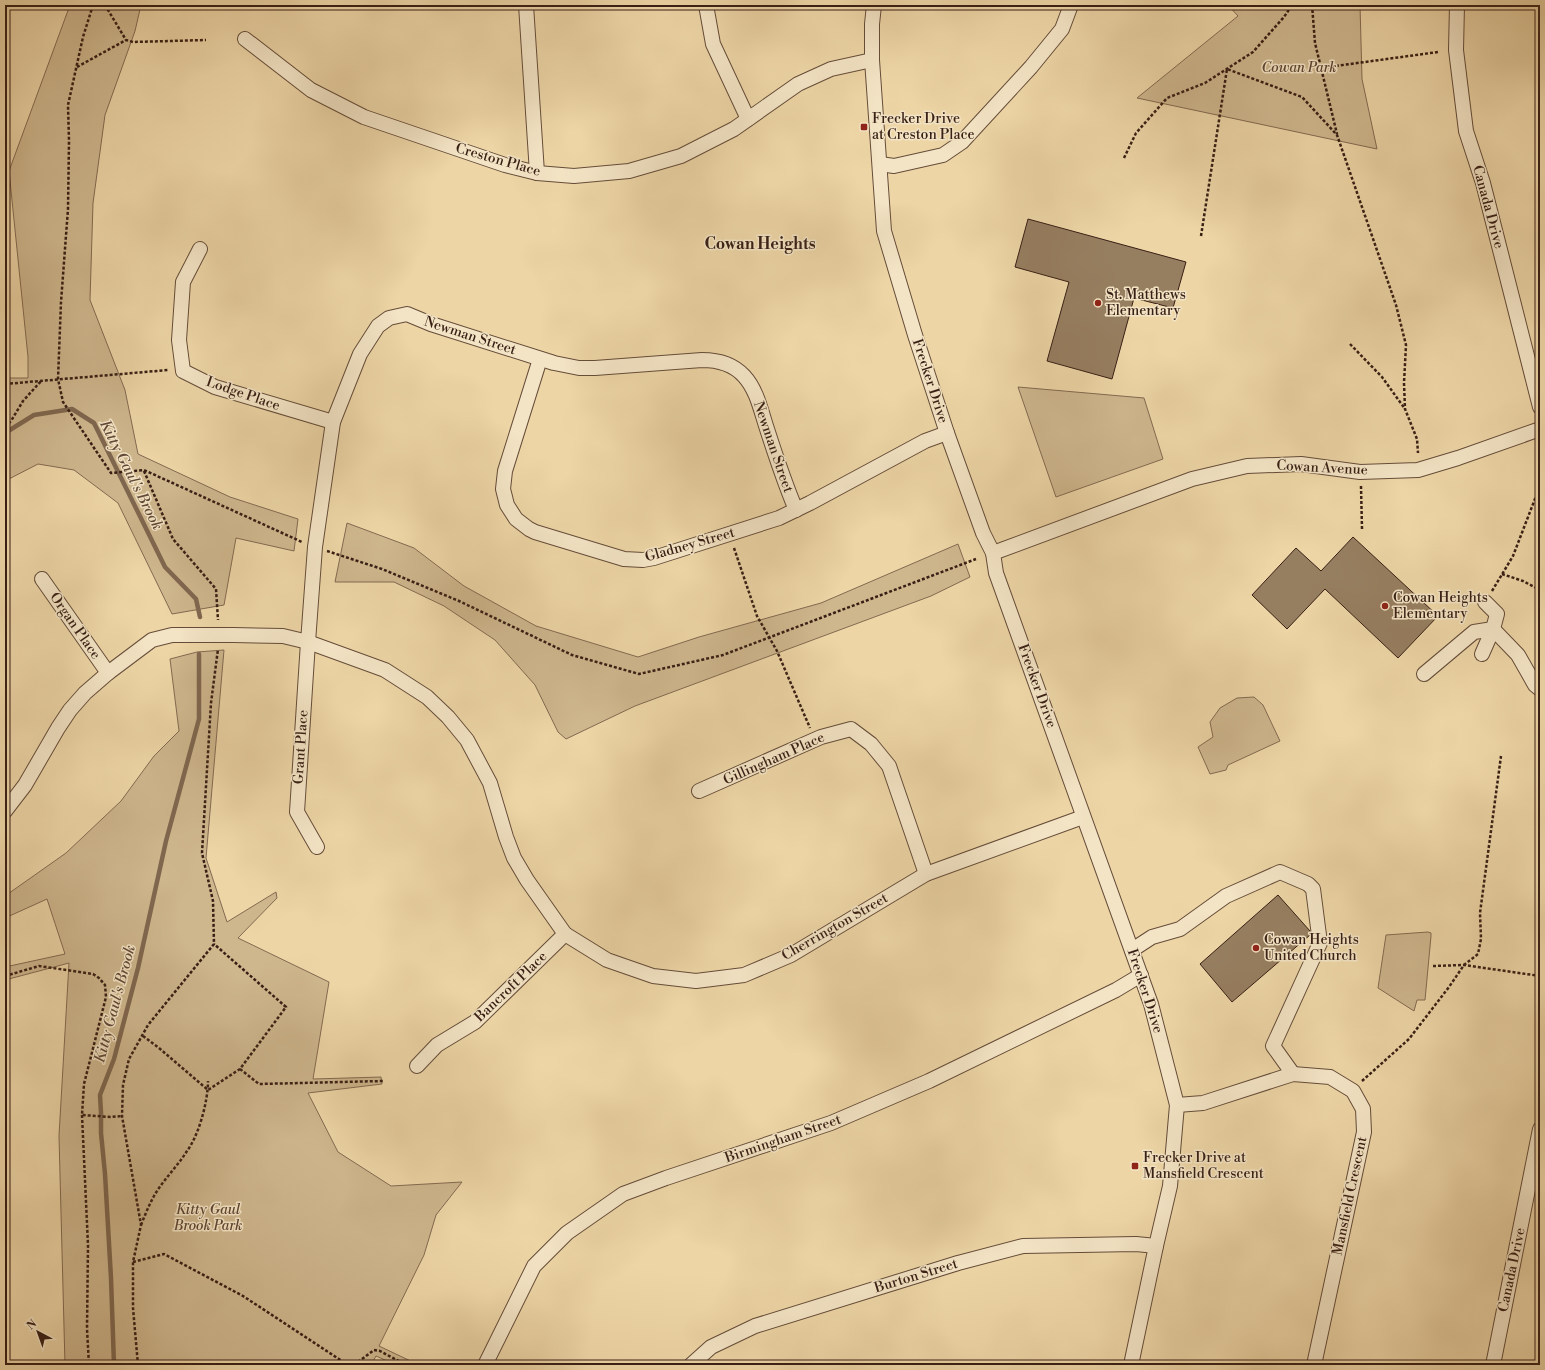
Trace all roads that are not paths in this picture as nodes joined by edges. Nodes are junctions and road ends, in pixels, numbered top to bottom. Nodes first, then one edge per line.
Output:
1 (526, 5) edge
2 (706, 5) edge
3 (874, 5) edge
4 (1071, 5) edge
5 (1457, 5) edge
6 (245, 39) dead end
7 (872, 60) junction
8 (748, 119) junction
9 (880, 164) junction
10 (537, 173) junction
11 (200, 249) dead end
12 (540, 359) junction
13 (1540, 407) edge
14 (333, 422) junction
15 (1540, 429) edge
16 (947, 433) junction
17 (796, 510) junction
18 (992, 553) junction
19 (42, 579) dead end
20 (1485, 602) road end
21 (1493, 629) junction
22 (308, 642) junction
23 (1482, 654) dead end
24 (108, 673) junction
25 (1424, 674) dead end
26 (1540, 689) edge
27 (699, 791) dead end
28 (7, 806) edge
29 (1083, 817) junction
30 (317, 847) dead end
31 (926, 874) junction
32 (565, 934) junction
33 (1132, 950) junction
34 (1141, 976) junction
35 (417, 1066) dead end
36 (1293, 1074) junction
37 (1178, 1105) junction
38 (1540, 1129) edge
39 (1535, 1184) edge
40 (1156, 1246) junction
41 (485, 1365) edge
42 (691, 1365) edge
43 (1131, 1365) edge
44 (1314, 1365) edge
45 (1493, 1365) edge

1 - 10 street
2 - 8 street
3 - 7 street, Frecker Drive
4 - 9 street
5 - 13 street, Canada Drive
6 - 10 street, Creston Place
7 - 8 street, Creston Place
7 - 9 street, Frecker Drive
8 - 10 street, Creston Place
9 - 16 street, Frecker Drive
11 - 14 street, Lodge Place
12 - 14 street, Newman Street
12 - 17 street, Newman Street
12 - 17 street, Gladney Street
14 - 22 street, Newman Street
15 - 18 street, Cowan Avenue
16 - 17 street, Gladney Street
16 - 18 street, Frecker Drive
18 - 29 street, Frecker Drive
19 - 24 street, Organ Place
20 - 21 street
21 - 23 street
21 - 25 street
21 - 26 street
22 - 24 street, Cherrington Street
22 - 30 street, Grant Place
22 - 32 street, Cherrington Street
24 - 28 street, Cherrington Street
27 - 31 street, Gillingham Place
29 - 31 street, Cherrington Street
29 - 33 street, Frecker Drive
31 - 32 street, Cherrington Street
32 - 35 street, Bancroft Place
33 - 34 street, Frecker Drive
33 - 36 street
34 - 37 street, Frecker Drive
34 - 41 street, Birmingham Street
36 - 37 street, Mansfield Crescent
36 - 44 street, Mansfield Crescent
37 - 40 street, Frecker Drive
38 - 39 street, Canada Drive
39 - 45 street, Canada Drive
40 - 42 street, Burton Street
40 - 43 street, Frecker Drive

